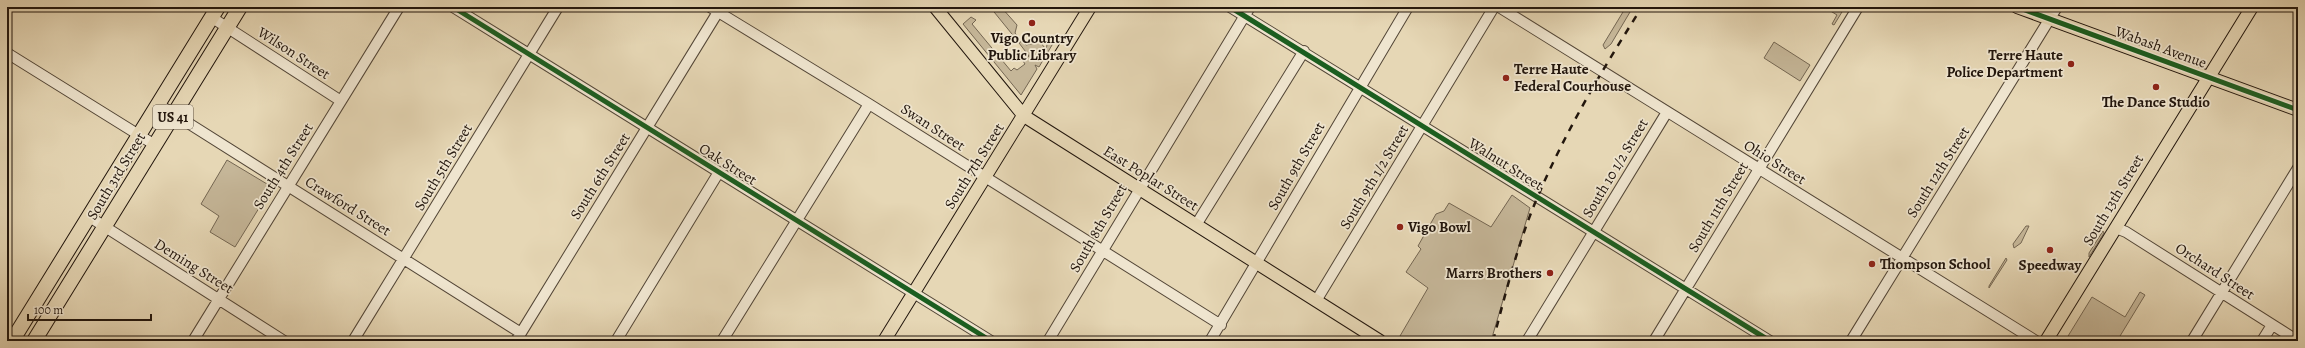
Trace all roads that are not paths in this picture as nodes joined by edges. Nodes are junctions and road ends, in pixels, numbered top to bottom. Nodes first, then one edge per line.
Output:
1 (240, 7) edge
2 (399, 7) edge
3 (453, 7) edge
4 (558, 7) edge
5 (935, 7) edge
6 (1090, 7) edge
7 (1230, 7) edge
8 (1408, 7) edge
9 (1494, 7) edge
10 (1499, 7) edge
11 (1858, 7) edge
12 (2017, 7) edge
13 (2057, 7) edge
14 (2252, 7) edge
15 (716, 9) edge
16 (1247, 11) edge
17 (214, 12) edge
18 (2050, 19) junction
19 (227, 28) junction
20 (1304, 51) junction
21 (7, 53) edge
22 (530, 54) junction
23 (2208, 77) junction
24 (1361, 86) junction
25 (341, 101) junction
26 (158, 104) junction
27 (869, 104) junction
28 (2298, 110) edge
29 (1667, 112) junction
30 (174, 114) junction
31 (1024, 116) junction
32 (1422, 126) junction
33 (648, 127) junction
34 (139, 135) junction
35 (155, 145) junction
36 (2298, 168) edge
37 (1759, 169) junction
38 (719, 172) junction
39 (985, 178) junction
40 (288, 186) junction
41 (1138, 189) junction
42 (88, 216) junction
43 (797, 221) junction
44 (1196, 225) junction
45 (105, 227) junction
46 (2116, 228) junction
47 (1594, 231) junction
48 (1102, 250) junction
49 (1903, 258) junction
50 (404, 259) junction
51 (1256, 263) junction
52 (1686, 288) junction
53 (2221, 293) junction
54 (914, 294) junction
55 (219, 299) junction
56 (1316, 301) junction
57 (1221, 325) junction
58 (2272, 325) junction
59 (15, 336) edge
60 (519, 337) edge
61 (34, 341) edge
62 (193, 341) edge
63 (284, 341) edge
64 (353, 341) edge
65 (616, 341) edge
66 (722, 341) edge
67 (884, 341) edge
68 (991, 341) edge
69 (1048, 341) edge
70 (1210, 341) edge
71 (1380, 341) edge
72 (1527, 341) edge
73 (1654, 341) edge
74 (1770, 341) edge
75 (1851, 341) edge
76 (2036, 341) edge
77 (2046, 341) edge
78 (2192, 341) edge
79 (2262, 341) edge
80 (2298, 341) edge

1 - 19 highway, South 3rd Street / US 41
2 - 25 street, South 4th Street
3 - 22 street, Oak Street
4 - 22 street, South 5th Street
5 - 31 main road, East Poplar Street
6 - 31 main road, South 7th Street
7 - 16 street, Walnut Street
8 - 24 street, South 9th Street
9 - 32 street, South 9th 1/2 Street
10 - 29 street, Ohio Street
11 - 37 street, South 11th Street
12 - 18 main road, Wabash Avenue
13 - 18 street, South 12th Street
14 - 23 main road, South 13th Street
15 - 27 street, Swan Street
15 - 33 street, South 6th Street
16 - 20 street, Walnut Street
16 - 41 street, South 8th Street
17 - 19 street, Wilson Street
17 - 26 highway, South 3rd Street / US 41
18 - 23 main road, Wabash Avenue
18 - 49 street, South 12th Street
19 - 25 street, Wilson Street
19 - 30 highway, South 3rd Street / US 41
20 - 24 street, Walnut Street
20 - 44 street
21 - 34 street
22 - 33 street, Oak Street
22 - 50 street, South 5th Street
23 - 28 main road, Wabash Avenue
23 - 46 main road, South 13th Street
24 - 32 street, Walnut Street
24 - 51 street, South 9th Street
25 - 40 street, South 4th Street
26 - 30 street, Crawford Street
26 - 34 highway, South 3rd Street / US 41
27 - 39 street, Swan Street
27 - 43 street
29 - 37 street, Ohio Street
29 - 47 street, South 10 1/2 Street
30 - 35 highway, South 3rd Street / US 41
30 - 40 street, Crawford Street
31 - 39 main road, South 7th Street
31 - 41 main road, East Poplar Street
32 - 47 street, Walnut Street
32 - 56 street, South 9th 1/2 Street
33 - 38 street, Oak Street
33 - 60 street, South 6th Street
34 - 35 street
34 - 42 highway, South 3rd Street / US 41
35 - 45 highway, South 3rd Street / US 41
36 - 53 street
37 - 49 street, Ohio Street
37 - 52 street, South 11th Street
38 - 43 street, Oak Street
38 - 65 street
39 - 48 street, Swan Street
39 - 54 main road, South 7th Street
40 - 50 street, Crawford Street
40 - 55 street, South 4th Street
41 - 44 main road, East Poplar Street
41 - 48 street, South 8th Street
42 - 45 street, Deming Street
42 - 59 highway, South 3rd Street / US 41
43 - 54 street, Oak Street
43 - 66 street
44 - 51 main road, East Poplar Street
45 - 55 street, Deming Street
45 - 61 highway, South 3rd Street / US 41
46 - 53 street, Orchard Street
46 - 77 main road, South 13th Street
47 - 52 street, Walnut Street
47 - 72 street, South 10 1/2 Street
48 - 57 street, Swan Street
48 - 69 street, South 8th Street
49 - 75 street, South 12th Street
49 - 76 street, Ohio Street
50 - 60 street, Crawford Street
50 - 64 street, South 5th Street
51 - 56 main road, East Poplar Street
51 - 57 street, South 9th Street
52 - 73 street, South 11th Street
52 - 74 street, Walnut Street
53 - 58 street, Orchard Street
53 - 78 street
54 - 67 main road, South 7th Street
54 - 68 street, Oak Street
55 - 62 street, South 4th Street
55 - 63 street, Deming Street
56 - 71 main road, East Poplar Street
57 - 70 street, South 9th Street
58 - 79 street
58 - 80 street, Orchard Street
59 - 61 street

